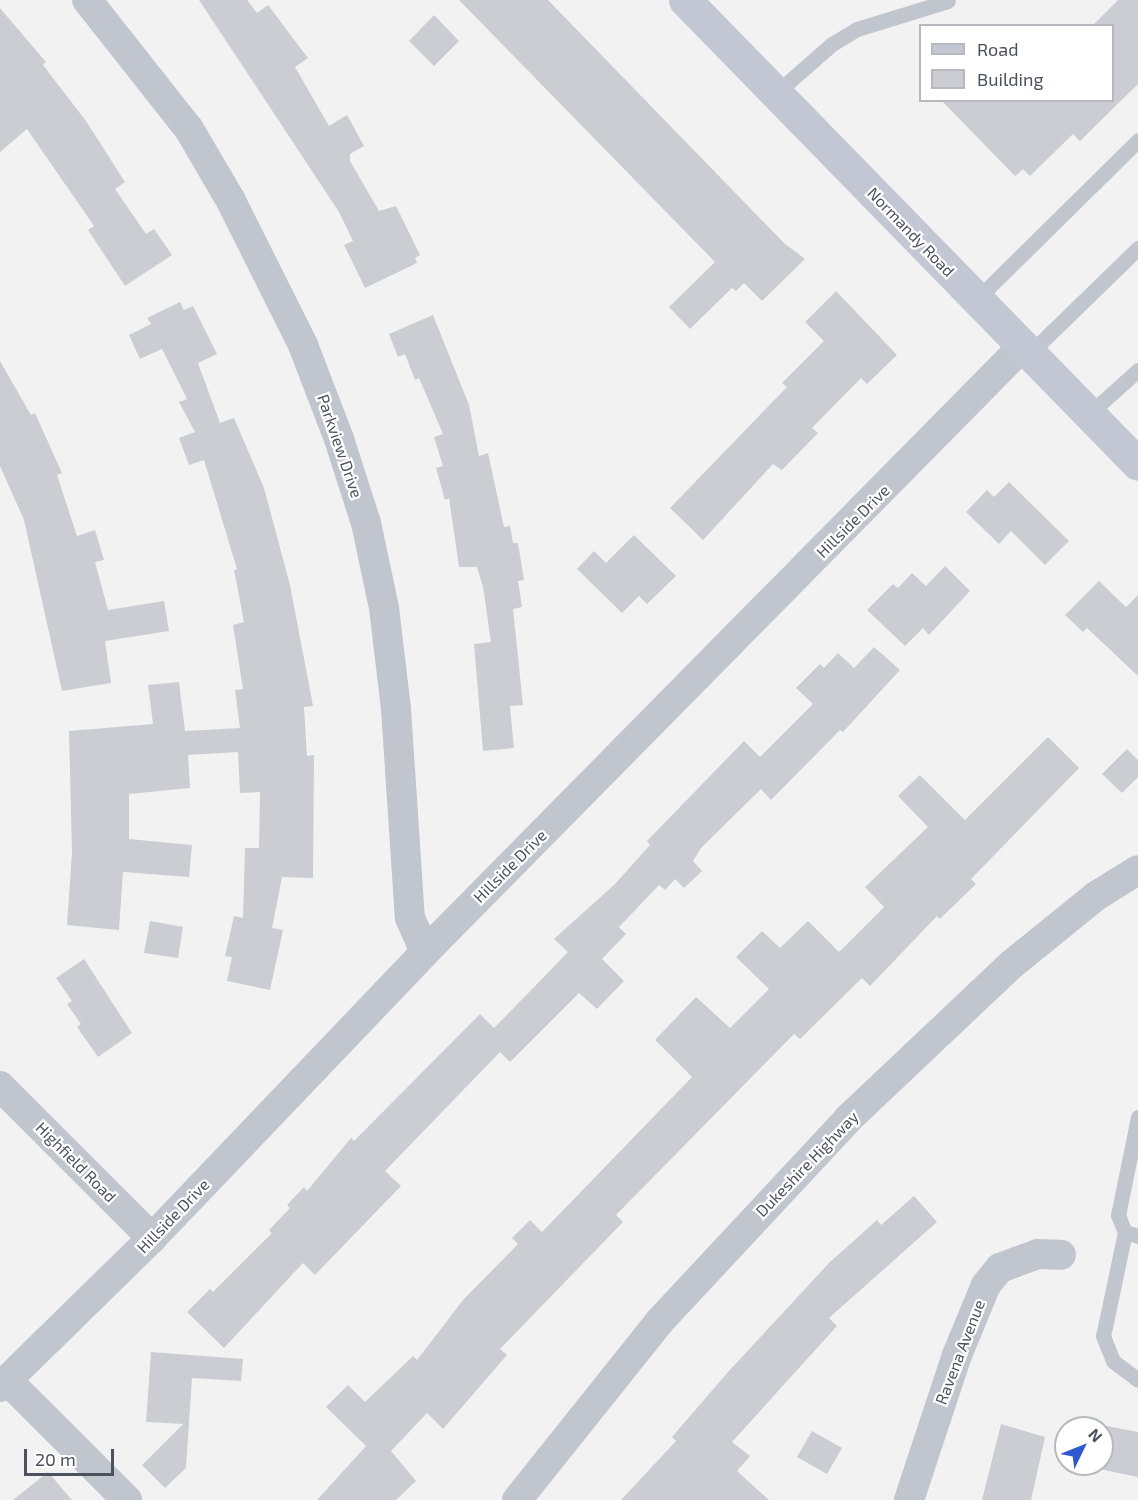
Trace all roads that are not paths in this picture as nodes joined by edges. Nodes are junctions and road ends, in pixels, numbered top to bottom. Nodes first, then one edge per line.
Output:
1 (87, 0) edge
2 (685, 0) edge
3 (948, 1) edge
4 (776, 93) junction
5 (1138, 140) edge
6 (1138, 248) edge
7 (977, 299) junction
8 (1026, 350) junction
9 (1138, 370) edge
10 (1089, 414) junction
11 (1138, 464) edge
12 (1138, 870) edge
13 (425, 951) junction
14 (0, 1086) edge
15 (1138, 1117) edge
16 (1132, 1234) edge
17 (152, 1238) junction
18 (1061, 1256) dead end
19 (1138, 1380) edge
20 (3, 1384) edge
21 (127, 1500) edge
22 (517, 1500) edge
23 (909, 1500) edge

1 - 13 street, Parkview Drive
2 - 4 street, Normandy Road
3 - 4 lane
4 - 7 street, Normandy Road
5 - 7 lane
6 - 8 lane
7 - 8 street, Normandy Road
8 - 10 street, Normandy Road
8 - 13 street, Hillside Drive
9 - 10 lane
10 - 11 street, Normandy Road
12 - 22 street, Dukeshire Highway
13 - 17 street, Hillside Drive
14 - 17 street, Highfield Road
15 - 16 lane
16 - 19 lane
17 - 20 street, Hillside Drive
18 - 23 street, Ravena Avenue
20 - 21 street

